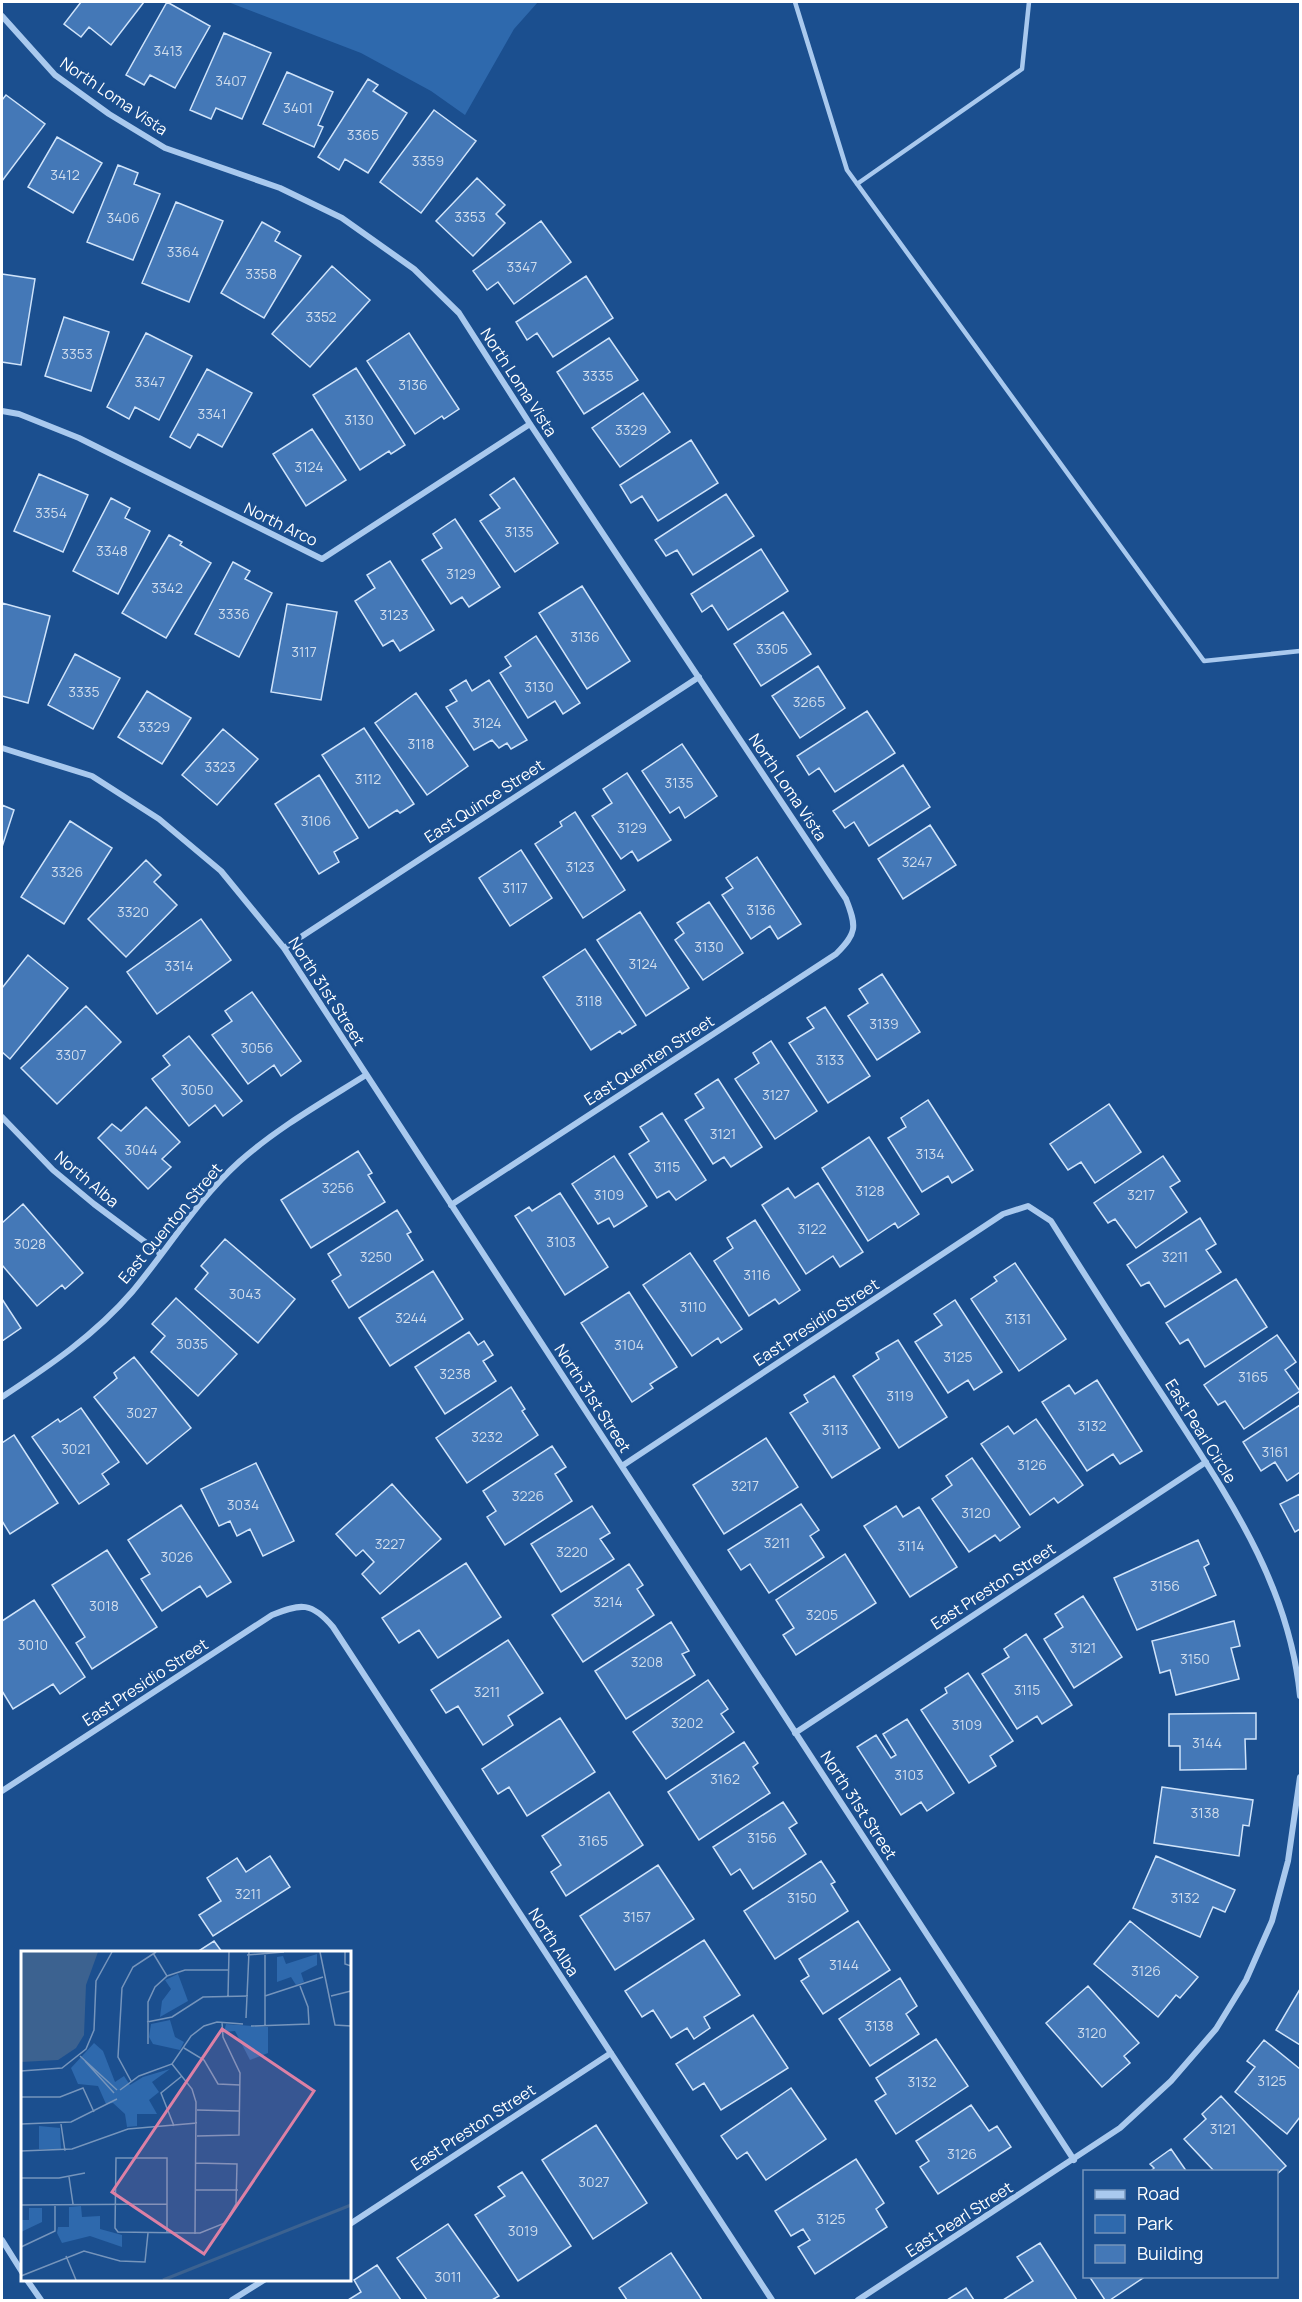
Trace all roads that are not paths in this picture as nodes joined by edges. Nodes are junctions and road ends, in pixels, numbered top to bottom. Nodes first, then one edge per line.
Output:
1 (795, 2) edge
2 (1029, 2) edge
3 (2, 16) edge
4 (857, 184) junction
5 (2, 411) edge
6 (530, 424) junction
7 (1300, 651) edge
8 (699, 677) junction
9 (2, 748) edge
10 (855, 929) joint
11 (284, 948) junction
12 (366, 1075) junction
13 (2, 1117) edge
14 (451, 1205) junction
15 (1029, 1206) joint
16 (160, 1254) junction
17 (2, 1397) edge
18 (1206, 1462) junction
19 (622, 1466) junction
20 (307, 1606) joint
21 (1300, 1696) edge
22 (795, 1733) junction
23 (1300, 1777) edge
24 (2, 1791) edge
25 (611, 2054) junction
26 (1074, 2160) junction
27 (351, 2223) edge
28 (2, 2240) edge
29 (21, 2270) edge
30 (28, 2281) edge
31 (262, 2281) edge
32 (41, 2301) edge
33 (232, 2301) edge
34 (772, 2301) edge
35 (858, 2301) edge

1 - 4 lane
2 - 4 lane
3 - 6 street, North Loma Vista
4 - 7 lane
5 - 6 street, North Arco
6 - 8 street, North Loma Vista
8 - 10 street, North Loma Vista
8 - 11 street, East Quince Street
9 - 11 street, North 31st Street
10 - 14 street, East Quenten Street
11 - 12 street, North 31st Street
12 - 14 street, North 31st Street
12 - 16 street, East Quenton Street
13 - 16 street, North Alba
14 - 19 street, North 31st Street
15 - 18 street, East Pearl Circle
15 - 19 street, East Presidio Street
16 - 17 street, East Quenton Street
18 - 21 street, East Pearl Circle
18 - 22 street, East Preston Street
19 - 22 street, North 31st Street
20 - 24 street, East Presidio Street
20 - 25 street, North Alba
22 - 26 street, North 31st Street
23 - 26 street
25 - 27 street, East Preston Street
25 - 34 street, North Alba
26 - 35 street, East Pearl Street
28 - 29 street
30 - 32 street
31 - 33 street

